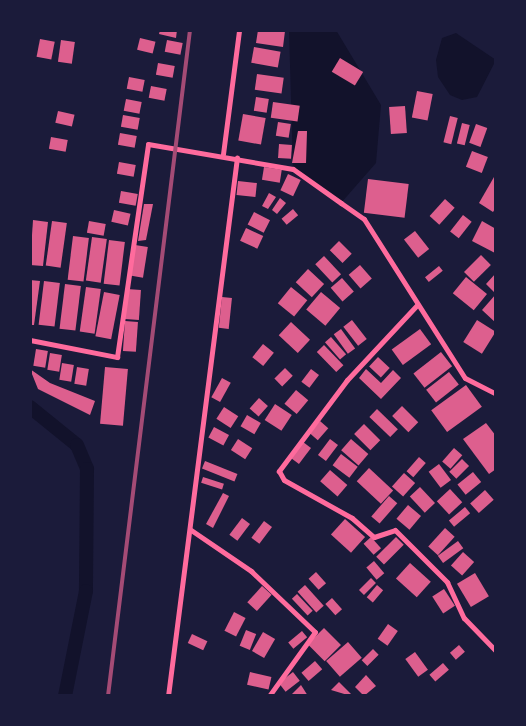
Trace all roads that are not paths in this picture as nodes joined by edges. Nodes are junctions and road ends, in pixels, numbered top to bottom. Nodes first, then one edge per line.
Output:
1 (239, 30) edge
2 (223, 154) junction
3 (237, 157) junction
4 (417, 305) junction
5 (30, 340) edge
6 (496, 394) edge
7 (191, 530) junction
8 (496, 651) edge
9 (168, 696) edge
10 (269, 696) edge

1 - 2 street
2 - 3 street
2 - 5 street
3 - 4 street
3 - 7 street
4 - 6 street
4 - 8 street
7 - 9 street
7 - 10 street

